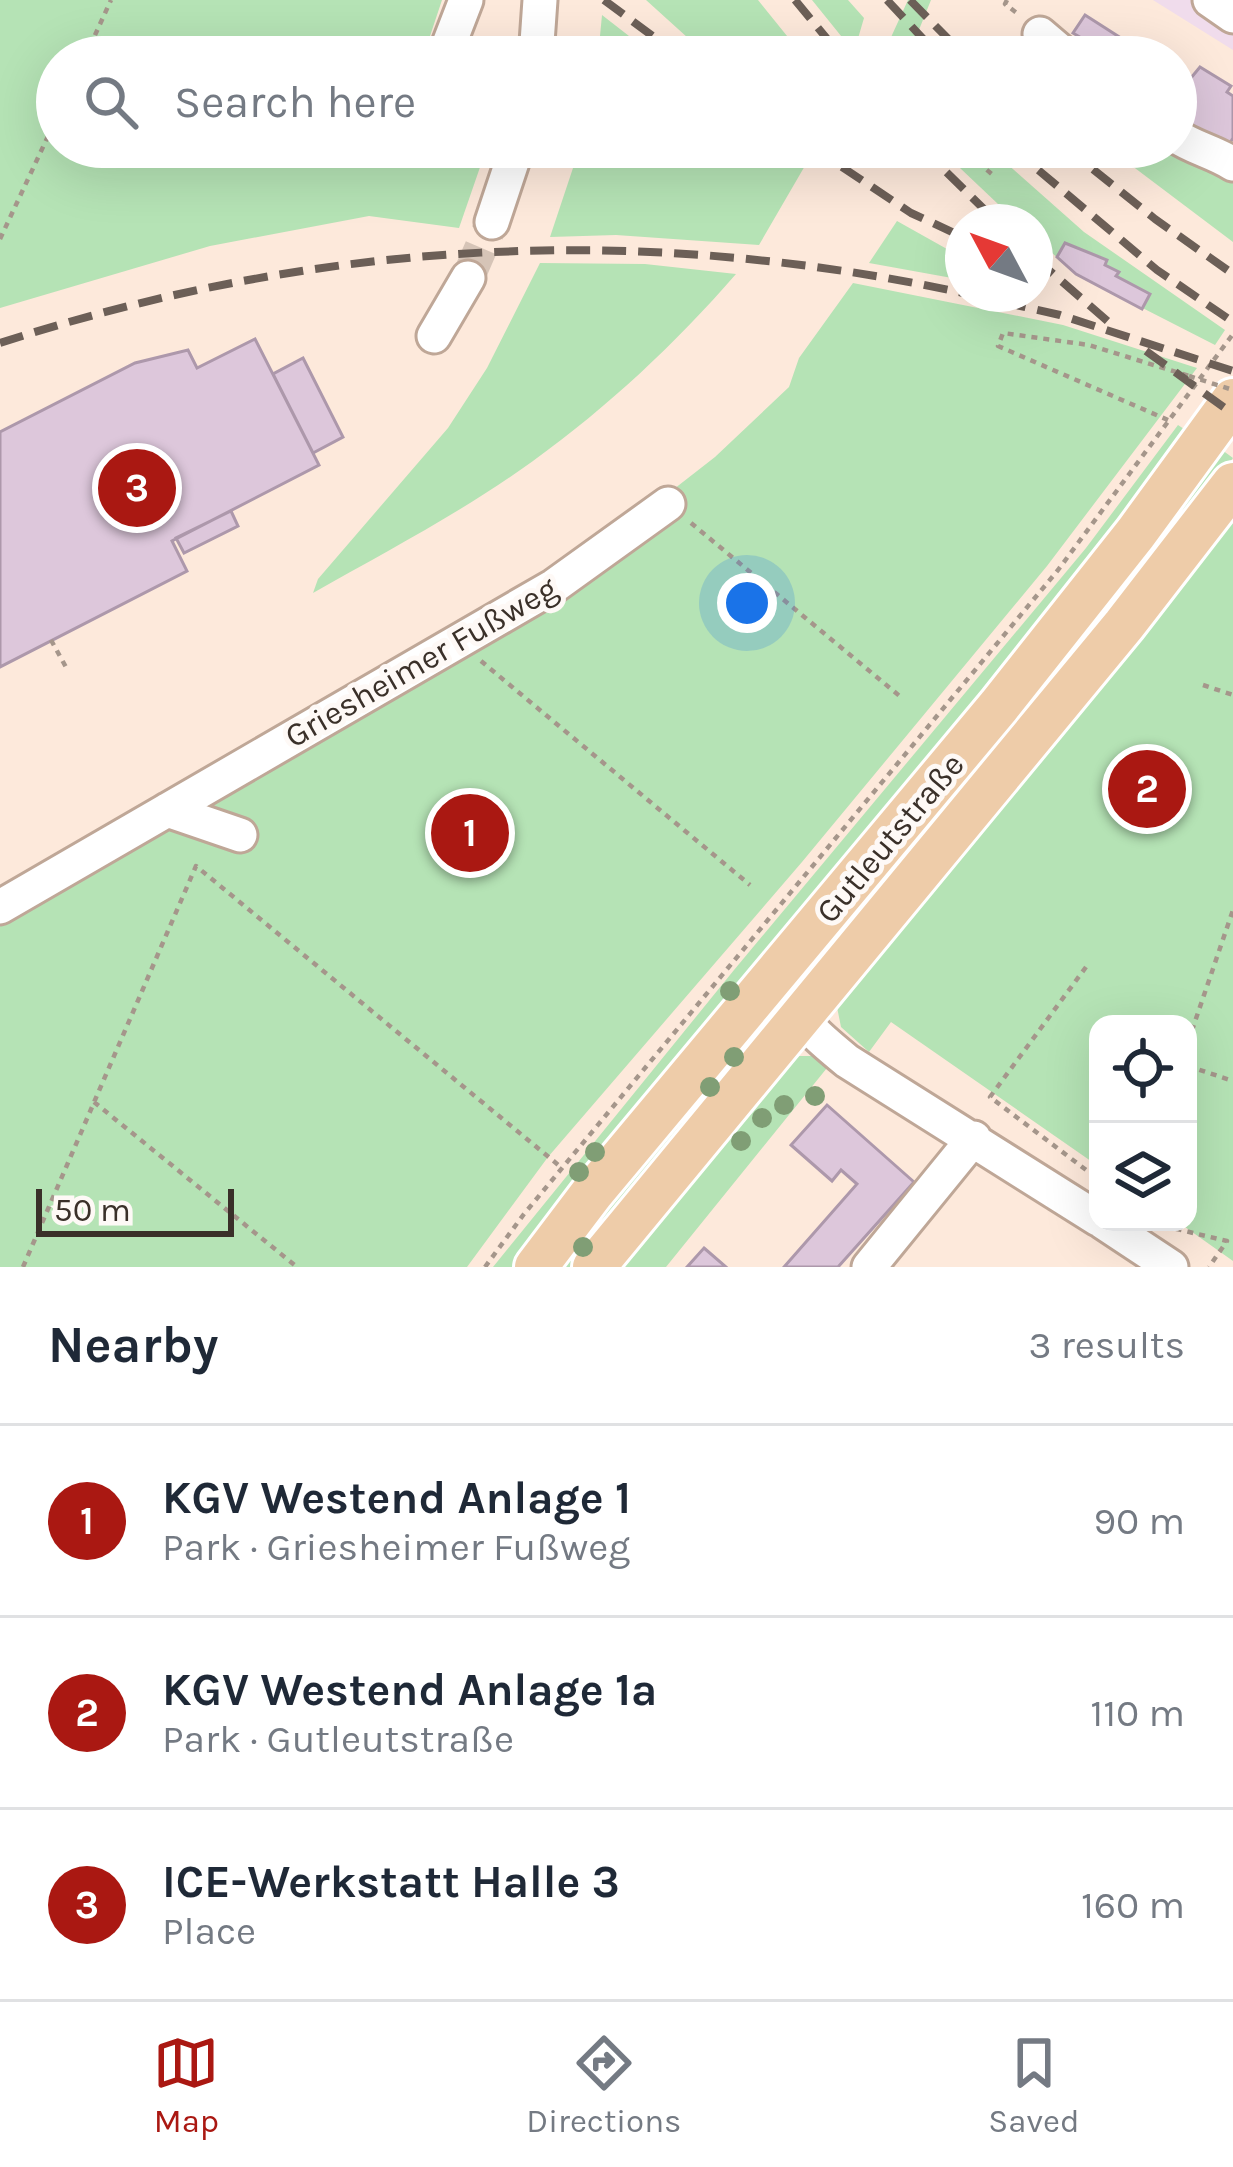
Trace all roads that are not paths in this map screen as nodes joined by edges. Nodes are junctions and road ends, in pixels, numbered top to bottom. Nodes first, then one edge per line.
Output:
1 (466, 0) edge
2 (540, 0) edge
3 (1210, 0) edge
4 (1233, 16) edge
5 (1040, 34) dead end
6 (452, 36) edge
7 (537, 36) edge
8 (1042, 36) edge
9 (1197, 146) edge
10 (1233, 164) edge
11 (510, 168) edge
12 (492, 222) tunnel mouth
13 (468, 278) tunnel mouth
14 (434, 336) dead end
15 (1233, 400) edge
16 (1233, 484) edge
17 (668, 504) road end
18 (966, 748) junction
19 (167, 810) junction
20 (240, 835) dead end
21 (0, 907) edge
22 (801, 1015) junction
23 (974, 1138) junction
24 (1089, 1213) edge
25 (1117, 1231) edge
26 (536, 1267) edge
27 (594, 1267) edge
28 (869, 1267) edge
29 (1171, 1267) edge

1 - 6 street
2 - 7 street
3 - 4 street
5 - 8 street
9 - 10 street
11 - 12 street
13 - 14 street
15 - 18 main road, Gutleutstraße
16 - 22 main road, Gutleutstraße
17 - 19 street, Griesheimer Fußweg
18 - 22 street
18 - 26 main road, Gutleutstraße
19 - 20 street
19 - 21 street, Griesheimer Fußweg
22 - 23 street
22 - 27 main road, Gutleutstraße
23 - 24 street
23 - 28 street
25 - 29 street

